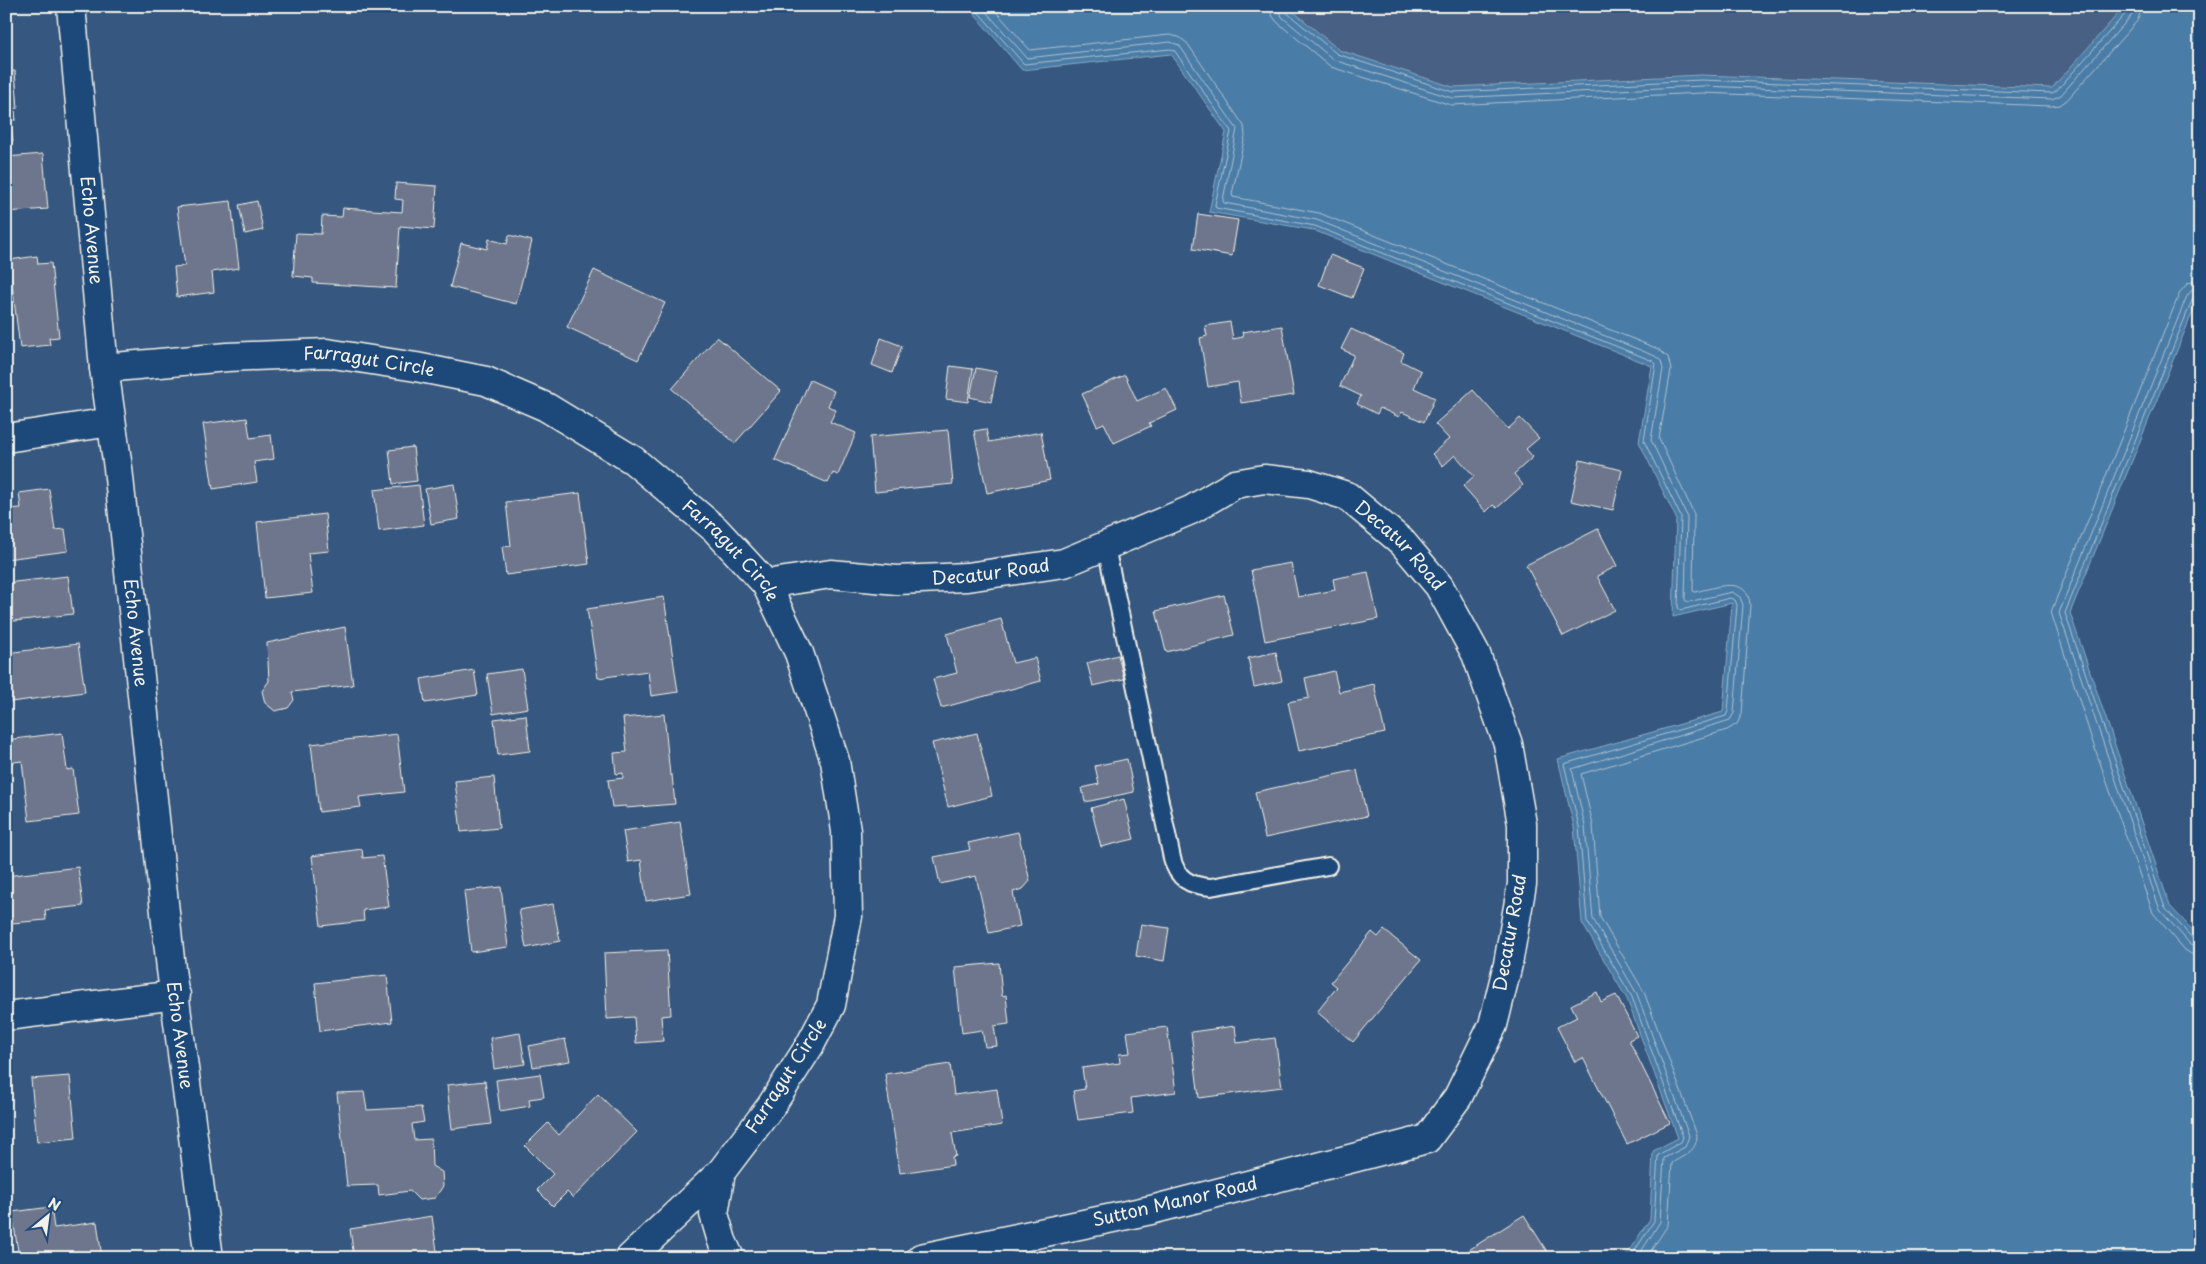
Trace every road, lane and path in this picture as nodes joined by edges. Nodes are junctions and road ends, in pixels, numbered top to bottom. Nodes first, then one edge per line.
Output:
1 (71, 6) edge
2 (104, 368) junction
3 (111, 422) junction
4 (6, 438) edge
5 (1106, 546) junction
6 (766, 584) junction
7 (1328, 866) dead end
8 (176, 995) junction
9 (6, 1016) edge
10 (1427, 1139) joint
11 (721, 1172) junction
12 (210, 1258) edge
13 (630, 1258) edge
14 (730, 1258) edge
15 (921, 1258) edge

1 - 2 street, Echo Avenue
2 - 3 street, Echo Avenue
2 - 6 street, Farragut Circle
3 - 4 street
3 - 8 street, Echo Avenue
5 - 6 street, Decatur Road
5 - 7 lane
5 - 10 street, Decatur Road
6 - 11 street, Farragut Circle
8 - 9 street
8 - 12 street, Echo Avenue
10 - 15 street, Sutton Manor Road
11 - 13 street, Farragut Circle
11 - 14 street, Farragut Circle

